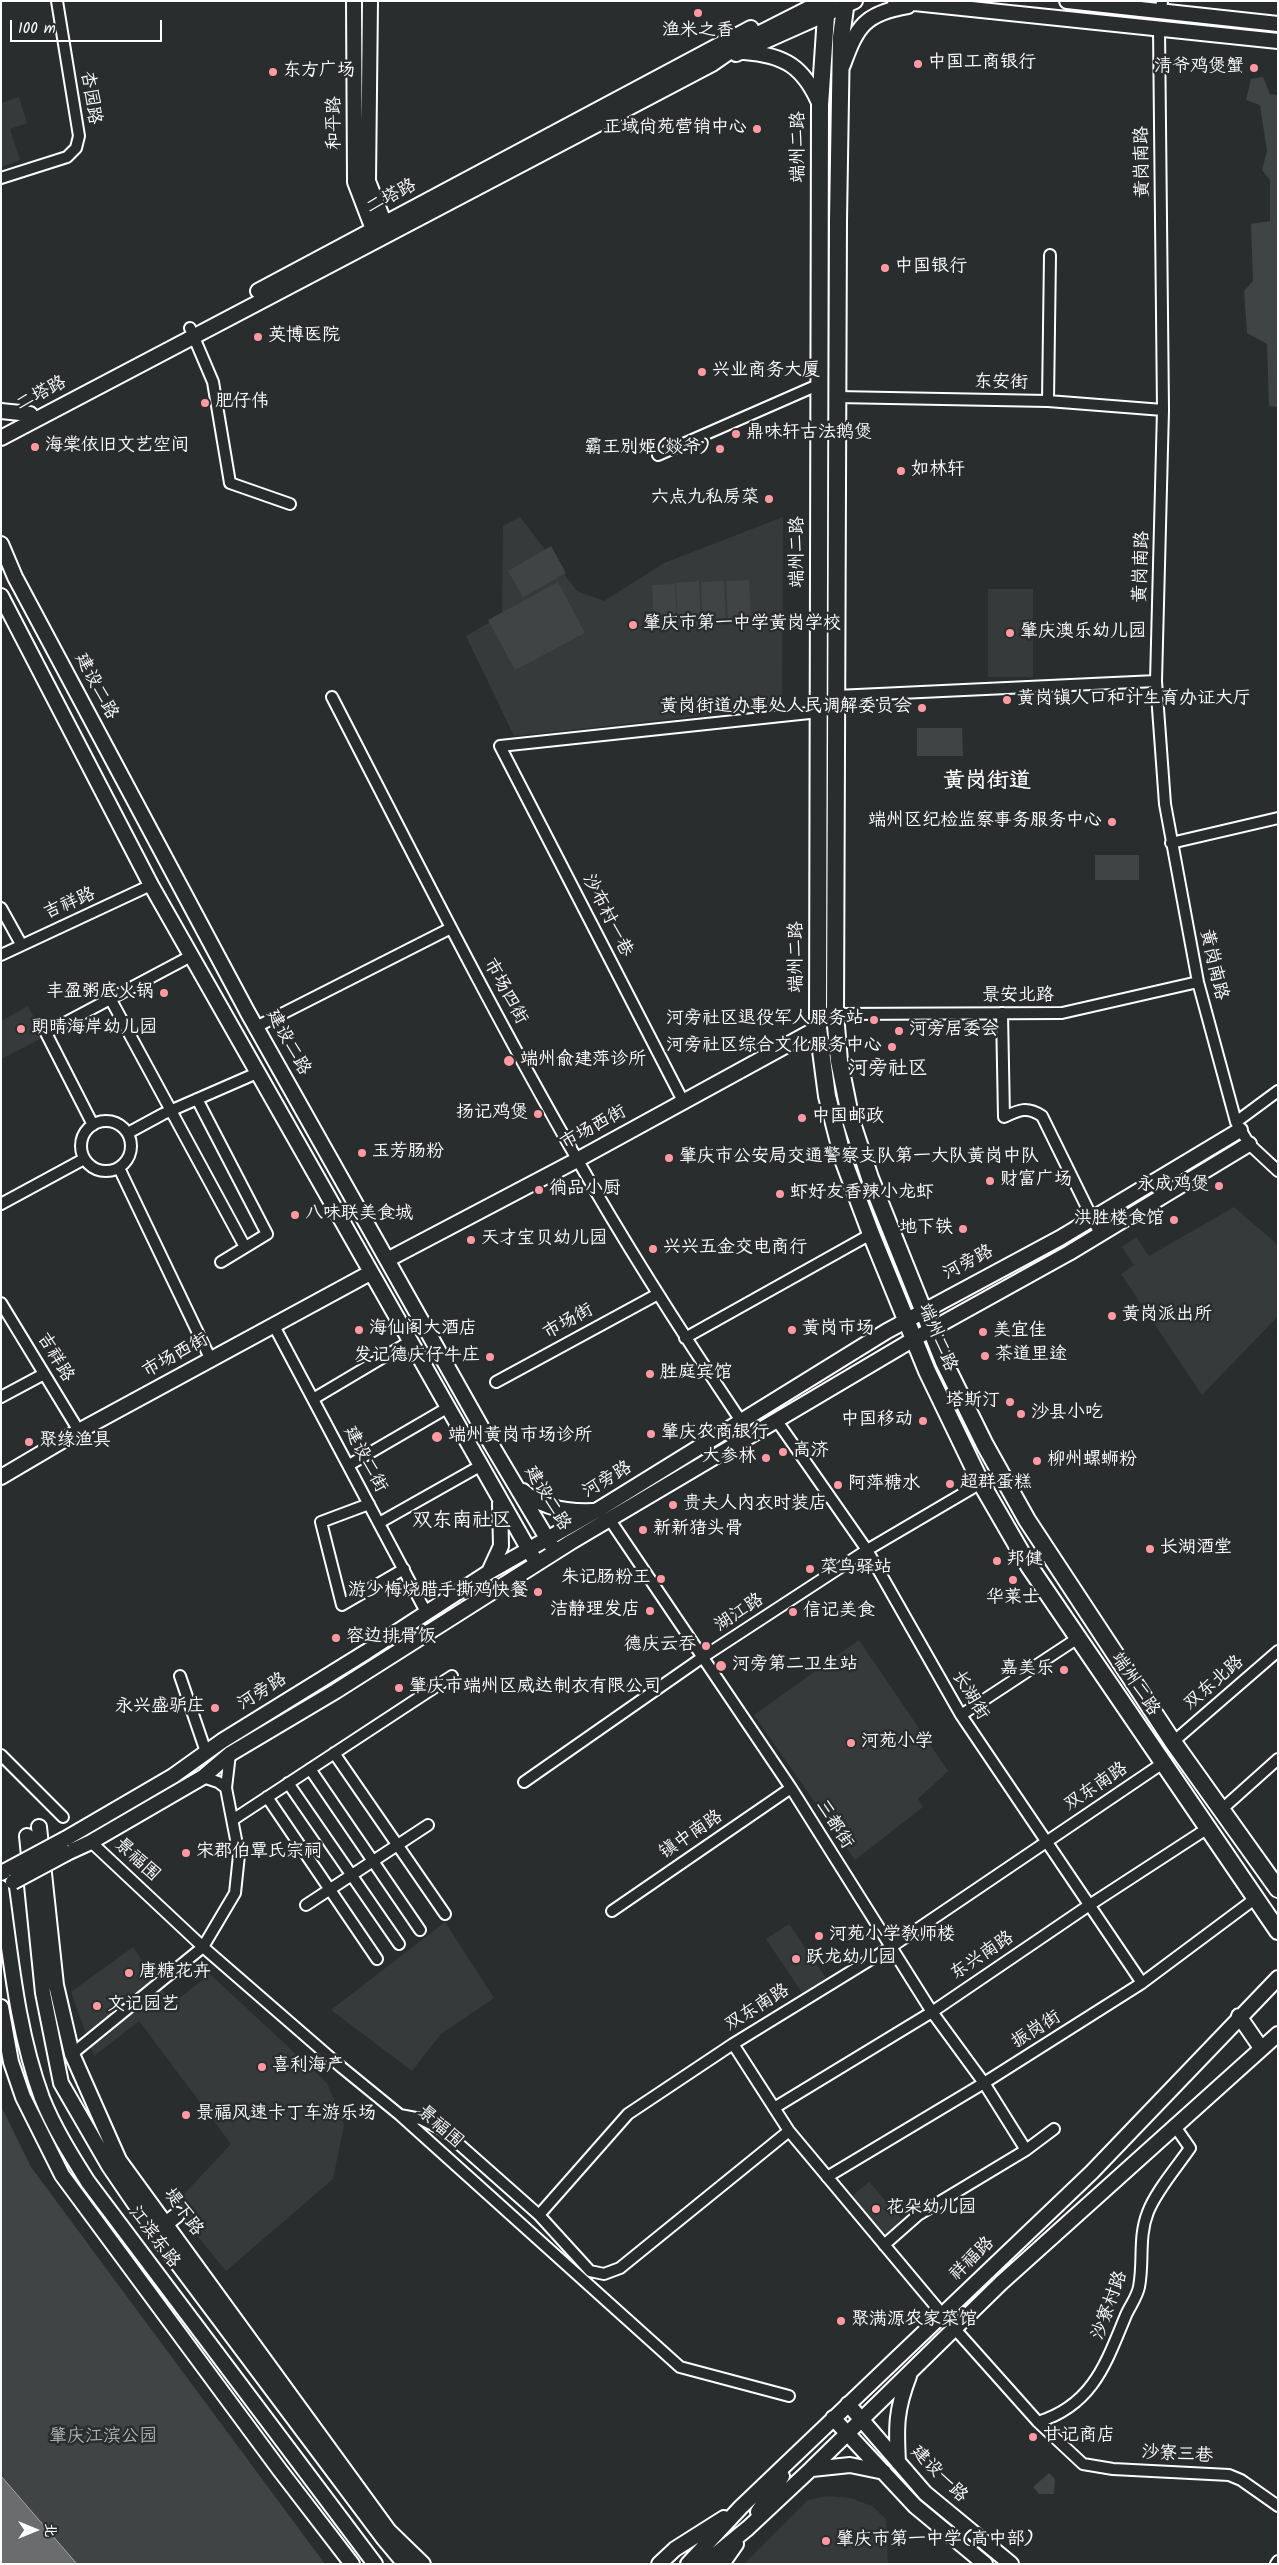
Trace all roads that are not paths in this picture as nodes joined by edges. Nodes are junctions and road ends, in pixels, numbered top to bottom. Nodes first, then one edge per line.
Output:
1 (57, 1) edge
2 (354, 1) edge
3 (370, 1) edge
4 (800, 1) edge
5 (895, 1) edge
6 (1068, 1) edge
7 (849, 2) edge
8 (916, 4) junction
9 (825, 5) edge
10 (954, 5) edge
11 (1161, 6) edge
12 (1278, 24) edge
13 (1159, 29) junction
14 (1278, 41) edge
15 (744, 52) junction
16 (712, 64) junction
17 (840, 73) junction
18 (820, 105) junction
19 (1, 178) edge
20 (820, 220) junction
21 (838, 220) junction
22 (381, 232) junction
23 (1050, 255) dead end
24 (192, 332) junction
25 (820, 384) junction
26 (838, 397) junction
27 (1048, 401) junction
28 (1163, 410) junction
29 (1, 411) edge
30 (30, 414) junction
31 (1, 427) edge
32 (1, 438) edge
33 (658, 455) dead end
34 (290, 504) dead end
35 (1, 544) edge
36 (8, 578) edge
37 (1, 596) edge
38 (1156, 681) junction
39 (836, 696) junction
40 (332, 697) dead end
41 (819, 712) junction
42 (1278, 818) edge
43 (1171, 843) junction
44 (151, 885) junction
45 (1, 908) edge
46 (451, 928) junction
47 (21, 944) junction
48 (1, 955) edge
49 (191, 956) junction
50 (1198, 982) junction
51 (111, 1000) junction
52 (1002, 1013) junction
53 (835, 1014) junction
54 (256, 1027) junction
55 (818, 1028) junction
56 (257, 1073) junction
57 (1278, 1091) edge
58 (197, 1099) junction
59 (683, 1101) junction
60 (171, 1111) junction
61 (93, 1125) junction
62 (1238, 1126) junction
63 (128, 1133) junction
64 (1249, 1144) junction
65 (84, 1159) junction
66 (577, 1160) junction
67 (119, 1168) junction
68 (1278, 1171) edge
69 (1, 1204) edge
70 (1093, 1218) junction
71 (871, 1234) junction
72 (1100, 1234) junction
73 (245, 1246) junction
74 (903, 1257) junction
75 (387, 1260) junction
76 (221, 1262) dead end
77 (884, 1264) junction
78 (370, 1273) junction
79 (658, 1294) junction
80 (1, 1303) edge
81 (924, 1310) junction
82 (907, 1320) junction
83 (273, 1324) junction
84 (931, 1329) junction
85 (685, 1338) junction
86 (914, 1339) junction
87 (409, 1342) junction
88 (210, 1360) junction
89 (944, 1362) junction
90 (928, 1371) junction
91 (44, 1374) junction
92 (496, 1382) dead end
93 (1, 1397) edge
94 (313, 1399) junction
95 (447, 1408) junction
96 (741, 1421) junction
97 (777, 1421) junction
98 (79, 1431) junction
99 (488, 1439) junction
100 (470, 1450) junction
101 (349, 1466) junction
102 (480, 1466) junction
103 (1, 1477) edge
104 (981, 1483) junction
105 (516, 1485) junction
106 (500, 1501) junction
107 (369, 1504) junction
108 (596, 1511) junction
109 (610, 1520) junction
110 (379, 1523) junction
111 (548, 1539) junction
112 (529, 1550) junction
113 (866, 1550) junction
114 (555, 1552) junction
115 (537, 1564) junction
116 (404, 1569) junction
117 (489, 1572) junction
118 (426, 1612) junction
119 (1078, 1638) junction
120 (1278, 1651) edge
121 (703, 1658) junction
122 (180, 1676) dead end
123 (452, 1676) dead end
124 (961, 1716) junction
125 (1174, 1742) junction
126 (206, 1752) junction
127 (334, 1753) junction
128 (230, 1754) junction
129 (1, 1755) edge
130 (1278, 1759) edge
131 (1163, 1763) junction
132 (310, 1769) junction
133 (203, 1777) junction
134 (524, 1782) dead end
135 (288, 1783) junction
136 (226, 1788) junction
137 (791, 1788) junction
138 (268, 1797) junction
139 (1221, 1810) junction
140 (63, 1817) dead end
141 (234, 1819) junction
142 (428, 1825) dead end
143 (39, 1826) dead end
144 (84, 1828) junction
145 (1208, 1828) junction
146 (27, 1836) dead end
147 (91, 1842) junction
148 (1047, 1842) junction
149 (398, 1845) junction
150 (373, 1861) junction
151 (351, 1875) junction
152 (5, 1880) edge
153 (330, 1889) junction
154 (1278, 1889) edge
155 (1256, 1898) junction
156 (306, 1905) dead end
157 (1088, 1906) junction
158 (612, 1911) dead end
159 (445, 1914) dead end
160 (420, 1930) dead end
161 (1278, 1931) edge
162 (399, 1944) dead end
163 (203, 1946) junction
164 (891, 1947) junction
165 (377, 1959) dead end
166 (1278, 1978) edge
167 (1142, 1983) junction
168 (1, 2007) edge
169 (932, 2012) junction
170 (1239, 2016) junction
171 (1278, 2034) edge
172 (733, 2044) junction
173 (1261, 2048) junction
174 (72, 2054) junction
175 (984, 2083) junction
176 (774, 2108) junction
177 (400, 2115) junction
178 (1174, 2125) junction
179 (1054, 2129) dead end
180 (789, 2131) junction
181 (1026, 2150) junction
182 (826, 2177) junction
183 (539, 2215) junction
184 (172, 2219) junction
185 (154, 2232) junction
186 (884, 2245) junction
187 (943, 2315) junction
188 (955, 2329) junction
189 (900, 2356) junction
190 (910, 2373) junction
191 (789, 2396) dead end
192 (848, 2404) junction
193 (833, 2418) junction
194 (862, 2420) junction
195 (1038, 2422) junction
196 (848, 2434) junction
197 (797, 2453) junction
198 (898, 2462) junction
199 (811, 2469) junction
200 (886, 2473) junction
201 (925, 2493) junction
202 (741, 2506) junction
203 (915, 2506) junction
204 (1278, 2506) edge
205 (748, 2528) junction
206 (352, 2564) edge
207 (375, 2564) edge
208 (405, 2564) edge
209 (423, 2564) edge
210 (660, 2564) edge
211 (688, 2564) edge
212 (704, 2564) edge
213 (722, 2564) edge
214 (985, 2564) edge
215 (1011, 2564) edge

1 - 19 street, 杏园路
2 - 22 street, 和平路
3 - 22 street, 和平路
4 - 22 street, 二塔路
5 - 8 street
6 - 11 street
7 - 9 street
7 - 17 main road, 端州二路
8 - 10 street
8 - 17 street
9 - 15 street, 二塔路
9 - 16 street, 二塔路
9 - 18 main road, 端州二路
10 - 13 street
11 - 12 street
13 - 14 street
13 - 28 street, 黄岗南路
15 - 16 street, 二塔路
15 - 18 street
16 - 22 street, 二塔路
17 - 21 main road, 端州二路
18 - 20 main road, 端州二路
20 - 21 main road
20 - 25 main road, 端州二路
21 - 26 main road, 端州二路
22 - 24 street, 二塔路
23 - 27 street
24 - 30 street, 二塔路
24 - 32 street, 二塔路
24 - 34 street
25 - 33 street
25 - 41 main road, 端州二路
26 - 27 street, 东安街
26 - 39 main road, 端州二路
27 - 28 street, 东安街
28 - 38 street, 黄岗南路
29 - 30 street
30 - 31 street, 二塔路
35 - 36 street, 建设二路
36 - 54 street, 建设二路
37 - 44 street
38 - 39 street
38 - 43 street, 黄岗南路
39 - 53 main road, 端州二路
40 - 46 street, 市场四街
41 - 55 main road, 端州二路
41 - 59 street, 沙布村一巷
42 - 43 street
43 - 50 street, 黄岗南路
44 - 47 street, 吉祥路
44 - 49 street
45 - 47 street
46 - 54 street
46 - 66 street, 市场四街
47 - 48 street, 吉祥路
49 - 51 street
49 - 56 street
50 - 52 street, 景安北路
50 - 62 street, 黄岗南路
51 - 60 street
51 - 61 street
52 - 53 street, 景安北路
52 - 70 street
53 - 74 main road, 端州二路
54 - 75 street, 建设二路
55 - 59 street, 市场西街
55 - 71 main road, 端州二路
56 - 58 street
56 - 78 street
57 - 62 street, 河旁路
58 - 60 street
58 - 73 street
59 - 66 street, 市场西街
60 - 63 street
60 - 73 street
61 - 63 street
61 - 65 street
62 - 64 street, 黄岗南路
62 - 70 street, 河旁路
63 - 67 street
64 - 68 street, 黄岗南路
64 - 72 street, 河旁路
65 - 67 street
65 - 69 street
66 - 75 street, 市场西街
66 - 79 street, 市场四街
67 - 88 street
70 - 72 street
70 - 81 street, 河旁路
71 - 77 main road, 端州二路
71 - 85 street
72 - 84 street, 河旁路
73 - 76 street
74 - 77 main road
74 - 81 main road, 端州二路
75 - 99 street, 建设二路
77 - 82 main road, 端州二路
78 - 83 street, 市场西街
78 - 87 street
79 - 85 street, 市场四街
79 - 92 street, 市场街
80 - 91 street, 吉祥路
81 - 82 street, 河旁路
81 - 84 main road, 端州二路
82 - 86 main road, 端州二路
82 - 96 street, 河旁路
83 - 88 street, 市场西街
83 - 94 street, 建设二街
84 - 86 street, 河旁路
84 - 89 main road, 端州二路
85 - 96 street, 市场四街
86 - 90 main road, 端州二路
86 - 97 street, 河旁路
87 - 94 street
87 - 95 street
88 - 98 street, 市场西街
89 - 90 main road
89 - 125 main road, 端州二路
90 - 104 main road, 端州二路
91 - 93 street
91 - 98 street, 吉祥路
94 - 101 street, 建设二街
95 - 100 street
95 - 101 street
96 - 108 street, 河旁路
97 - 109 street, 河旁路
97 - 113 street, 长湖街
98 - 103 street, 市场西街
99 - 100 street
99 - 105 street, 建设二路
100 - 102 street
101 - 107 street, 建设二街
102 - 106 street
102 - 110 street
104 - 113 street, 湖江路
104 - 119 main road, 端州二路
105 - 108 street
105 - 111 street, 建设二路
106 - 112 street
106 - 117 street
107 - 110 street, 建设二街
107 - 116 street
108 - 111 street, 河旁路
109 - 114 street, 河旁路
109 - 121 street, 三都街
110 - 116 street, 建设二街
111 - 112 street, 河旁路
111 - 114 street, 建设二路
112 - 115 street
112 - 117 street, 河旁路
113 - 121 street, 湖江路
113 - 124 street, 长湖街
114 - 115 street, 河旁路
115 - 128 street, 河旁路
116 - 118 street, 建设二街
117 - 118 street, 河旁路
118 - 126 street, 河旁路
119 - 124 street
119 - 131 main road, 端州二路
120 - 125 street, 双东北路
121 - 134 street, 湖江路
121 - 137 street, 三都街
122 - 126 street
123 - 127 street
124 - 148 street, 长湖街
125 - 139 main road, 端州二路
126 - 144 street, 河旁路
127 - 132 street
127 - 149 street
128 - 133 street, 河旁路
128 - 136 street
129 - 140 street
130 - 139 street
131 - 145 main road, 端州二路
131 - 148 street, 双东南路
132 - 135 street
132 - 150 street
133 - 136 street
133 - 147 street, 河旁路
135 - 138 street
135 - 151 street
136 - 141 street
137 - 158 street, 镇中南路
137 - 164 street, 三都街
138 - 141 street
138 - 153 street
139 - 154 main road, 端州二路
141 - 163 street
142 - 149 street
143 - 174 street, 堤下路
144 - 147 street
144 - 152 street, 河旁路, bridge
145 - 155 main road, 端州二路
145 - 157 street, 东兴南路
146 - 185 street, 堤下路
147 - 152 street, 河旁路, bridge
147 - 163 street, 景福围
148 - 157 street, 长湖街
148 - 164 street, 双东南路
149 - 150 street
149 - 159 street
150 - 151 street
150 - 160 street
151 - 153 street
151 - 162 street
152 - 207 street, 江滨东路
153 - 156 street
153 - 165 street
155 - 161 main road, 端州二路
155 - 167 street, 振岗街
157 - 167 street, 长湖街
157 - 169 street, 东兴南路
163 - 174 street
163 - 177 street, 景福围
164 - 169 street, 三都街
164 - 172 street, 双东南路
166 - 170 street, 祥福路
167 - 175 street, 振岗街
168 - 206 street, 江滨东路
169 - 175 street, 三都街
169 - 176 street, 东兴南路
170 - 173 street
170 - 187 street, 祥福路
171 - 173 street, 祥福路
172 - 176 street
172 - 183 street, 双东南路
173 - 178 street, 祥福路
174 - 184 street, 堤下路
175 - 181 street, 三都街
175 - 182 street, 振岗街
176 - 180 street
177 - 183 street
177 - 191 street, 景福围
178 - 188 street, 祥福路
178 - 195 street, 沙寮村路
179 - 181 street
180 - 182 street
180 - 183 street
181 - 186 street
182 - 186 street
184 - 185 street
184 - 209 street, 堤下路
185 - 208 street, 堤下路
186 - 187 street
187 - 189 street, 祥福路
188 - 190 street, 祥福路
188 - 195 street, 沙寮三巷
189 - 190 street
189 - 192 street, 祥福路
190 - 194 street, 祥福路
190 - 198 street
192 - 193 street, 祥福路
192 - 194 street, 建设一路
193 - 196 street, 建设一路
193 - 197 street, 祥福路
194 - 196 street, 祥福路
194 - 198 street, 建设一路
195 - 204 street, 沙寮三巷
196 - 199 street, 祥福路
196 - 200 street, 建设一路
197 - 202 street, 祥福路
197 - 205 street
198 - 201 street, 建设一路
199 - 200 street
199 - 205 street, 祥福路
200 - 203 street, 建设一路
201 - 203 street
201 - 215 street, 建设一路
202 - 210 street
202 - 211 street, 祥福路
203 - 214 street, 建设一路
205 - 212 street, 祥福路
205 - 213 street

